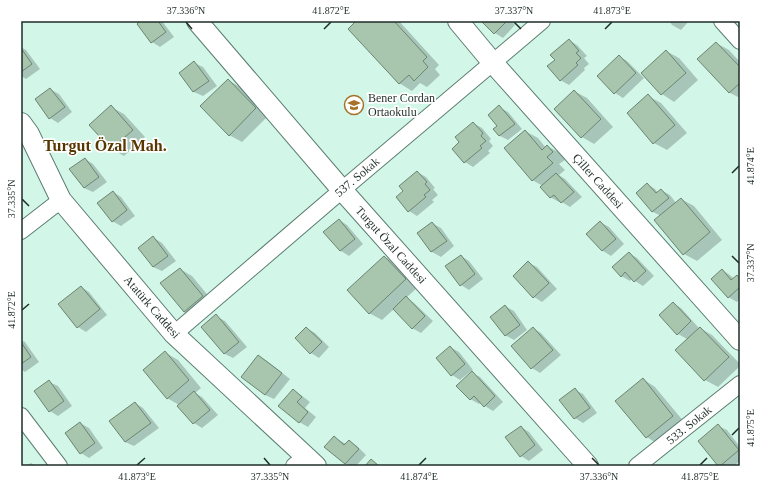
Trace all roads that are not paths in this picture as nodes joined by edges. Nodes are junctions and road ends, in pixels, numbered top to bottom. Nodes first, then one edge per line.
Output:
1 (197, 21) edge
2 (458, 21) edge
3 (542, 21) edge
4 (722, 21) edge
5 (740, 41) edge
6 (493, 63) junction
7 (21, 123) edge
8 (342, 190) junction
9 (61, 200) junction
10 (21, 230) edge
11 (174, 334) junction
12 (740, 340) edge
13 (740, 384) edge
14 (21, 416) edge
15 (305, 463) edge
16 (59, 466) edge
17 (588, 466) edge
18 (637, 466) edge

1 - 8 street, Turgut Özal Caddesi
2 - 6 street, Çiller Caddesi
3 - 6 street, 537. Sokak
4 - 5 street
6 - 8 street, 537. Sokak
6 - 12 street, Çiller Caddesi
7 - 9 street, Atatürk Caddesi
8 - 11 street, 537. Sokak
8 - 17 street, Turgut Özal Caddesi
9 - 10 street
9 - 11 street, Atatürk Caddesi
11 - 15 street, Atatürk Caddesi
13 - 18 street, 533. Sokak
14 - 16 street

